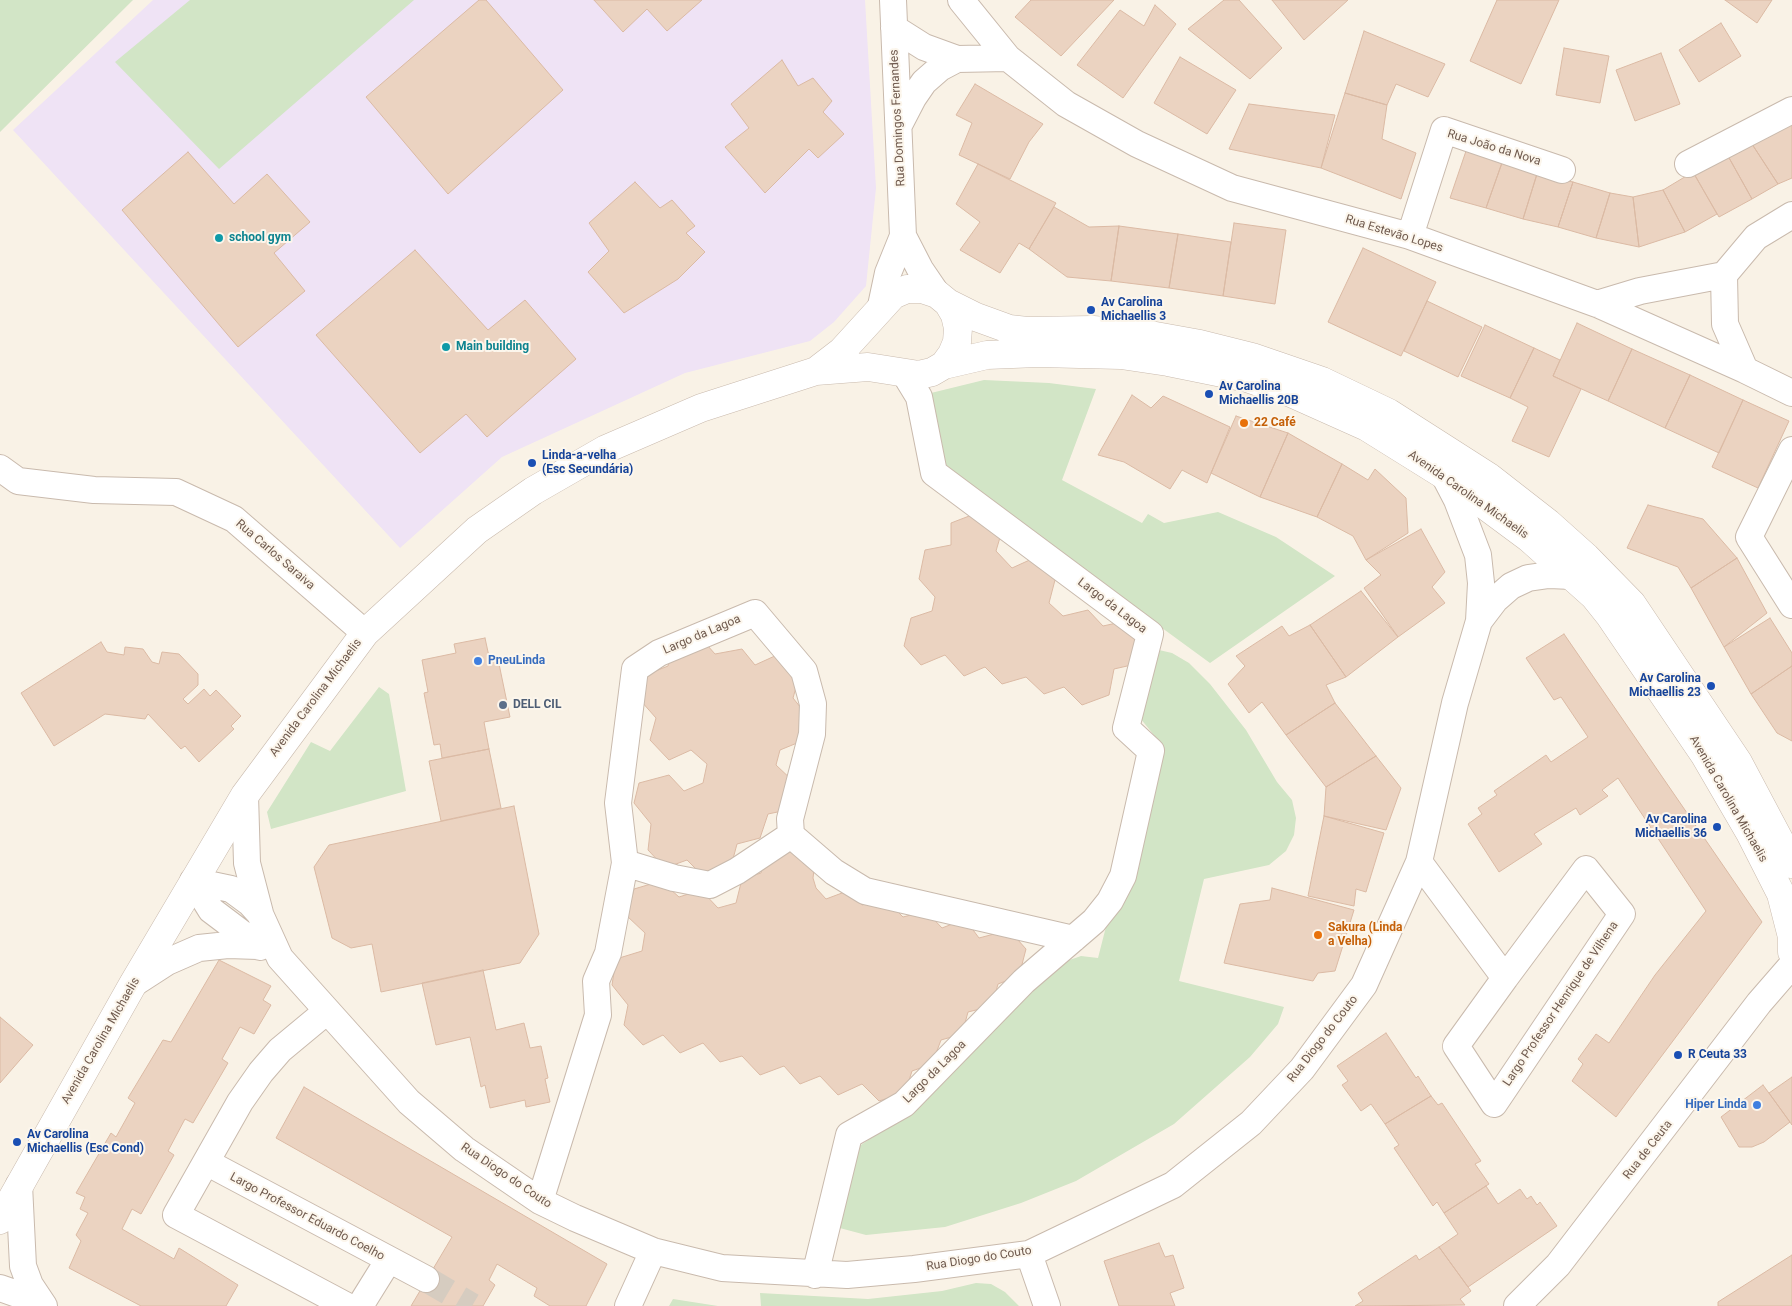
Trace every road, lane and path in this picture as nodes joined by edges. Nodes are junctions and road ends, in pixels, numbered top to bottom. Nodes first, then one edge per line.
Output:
1 (893, 0) edge
2 (961, 0) edge
3 (894, 28) junction
4 (1008, 58) junction
5 (957, 59) junction
6 (1792, 110) edge
7 (899, 127) junction
8 (1688, 164) dead end
9 (1562, 170) dead end
10 (1792, 215) edge
11 (903, 236) junction
12 (1410, 236) junction
13 (1724, 275) junction
14 (942, 299) junction
15 (1597, 304) junction
16 (878, 310) junction
17 (944, 365) junction
18 (1745, 370) junction
19 (816, 371) junction
20 (899, 372) junction
21 (1792, 393) edge
22 (1792, 450) edge
23 (0, 468) edge
24 (1444, 475) junction
25 (1572, 576) junction
26 (1792, 605) edge
27 (1479, 621) junction
28 (366, 633) junction
29 (245, 795) junction
30 (1760, 800) junction
31 (1792, 825) edge
32 (791, 835) junction
33 (1419, 862) junction
34 (624, 863) junction
35 (1792, 864) edge
36 (193, 881) junction
37 (260, 914) junction
38 (1792, 937) edge
39 (1073, 939) junction
40 (269, 952) junction
41 (1792, 952) edge
42 (1792, 965) edge
43 (1505, 978) junction
44 (133, 984) junction
45 (327, 1011) junction
46 (206, 1162) junction
47 (19, 1185) junction
48 (540, 1201) junction
49 (0, 1220) edge
50 (653, 1251) junction
51 (1029, 1254) junction
52 (388, 1261) junction
53 (815, 1275) junction
54 (426, 1279) tunnel mouth
55 (0, 1288) edge
56 (1530, 1302) edge
57 (37, 1306) edge
58 (44, 1306) edge
59 (346, 1306) edge
60 (360, 1306) edge
61 (628, 1306) edge
62 (1047, 1306) edge

1 - 3 street, Rua Domingos Fernandes
2 - 4 street, Rua Estevão Lopes
3 - 5 street
3 - 7 street, Rua Domingos Fernandes
4 - 5 street
4 - 12 street, Rua Estevão Lopes
5 - 7 street
6 - 8 street
7 - 11 street, Rua Domingos Fernandes
9 - 12 street, Rua João da Nova
10 - 13 street
11 - 14 street, Rua Domingos Fernandes
11 - 16 street, Rua Domingos Fernandes
12 - 15 street, Rua Estevão Lopes
13 - 15 street
13 - 18 street
14 - 16 street, Avenida Carolina Michaelis
14 - 17 street
14 - 30 street, Avenida Carolina Michaelis
15 - 18 street, Rua Estevão Lopes
16 - 19 street, Avenida Carolina Michaelis
16 - 20 street
17 - 20 street, Avenida Carolina Michaelis
17 - 24 street, Avenida Carolina Michaelis
18 - 21 street, Rua Estevão Lopes
19 - 20 street, Avenida Carolina Michaelis
19 - 28 street, Avenida Carolina Michaelis
20 - 39 street, Largo da Lagoa
22 - 26 street
23 - 28 street, Rua Carlos Saraiva
24 - 25 street, Avenida Carolina Michaelis
24 - 27 street, Rua Diogo do Couto
25 - 27 street, Rua Diogo do Couto
25 - 38 street, Avenida Carolina Michaelis
27 - 33 street, Rua Diogo do Couto
28 - 29 street, Avenida Carolina Michaelis
29 - 36 street, Avenida Carolina Michaelis
29 - 37 street, Rua Diogo do Couto
30 - 31 street
30 - 35 street, Avenida Carolina Michaelis
32 - 34 street
32 - 34 street, Largo da Lagoa
32 - 39 street
33 - 43 street
33 - 51 street, Rua Diogo do Couto
34 - 48 street, Largo da Lagoa
36 - 37 street, Rua Diogo do Couto
36 - 40 street, Rua Diogo do Couto
36 - 44 street, Avenida Carolina Michaelis
37 - 40 street, Rua Diogo do Couto
38 - 41 street, Avenida Carolina Michaelis
39 - 53 street, Largo da Lagoa
40 - 44 street
40 - 45 street, Rua Diogo do Couto
42 - 56 street, Rua de Ceuta
43 - 43 street, Largo Professor Henrique de Vilhena
44 - 47 street, Avenida Carolina Michaelis
45 - 46 street
45 - 48 street, Rua Diogo do Couto
46 - 52 street, Largo Professor Eduardo Coelho
46 - 59 street
47 - 49 street, Avenida Carolina Michaelis
47 - 58 street
48 - 50 street, Rua Diogo do Couto
50 - 53 street, Rua Diogo do Couto
50 - 61 street
51 - 53 street, Rua Diogo do Couto
51 - 62 street
52 - 54 street
52 - 60 street, Largo Professor Eduardo Coelho
55 - 57 street

